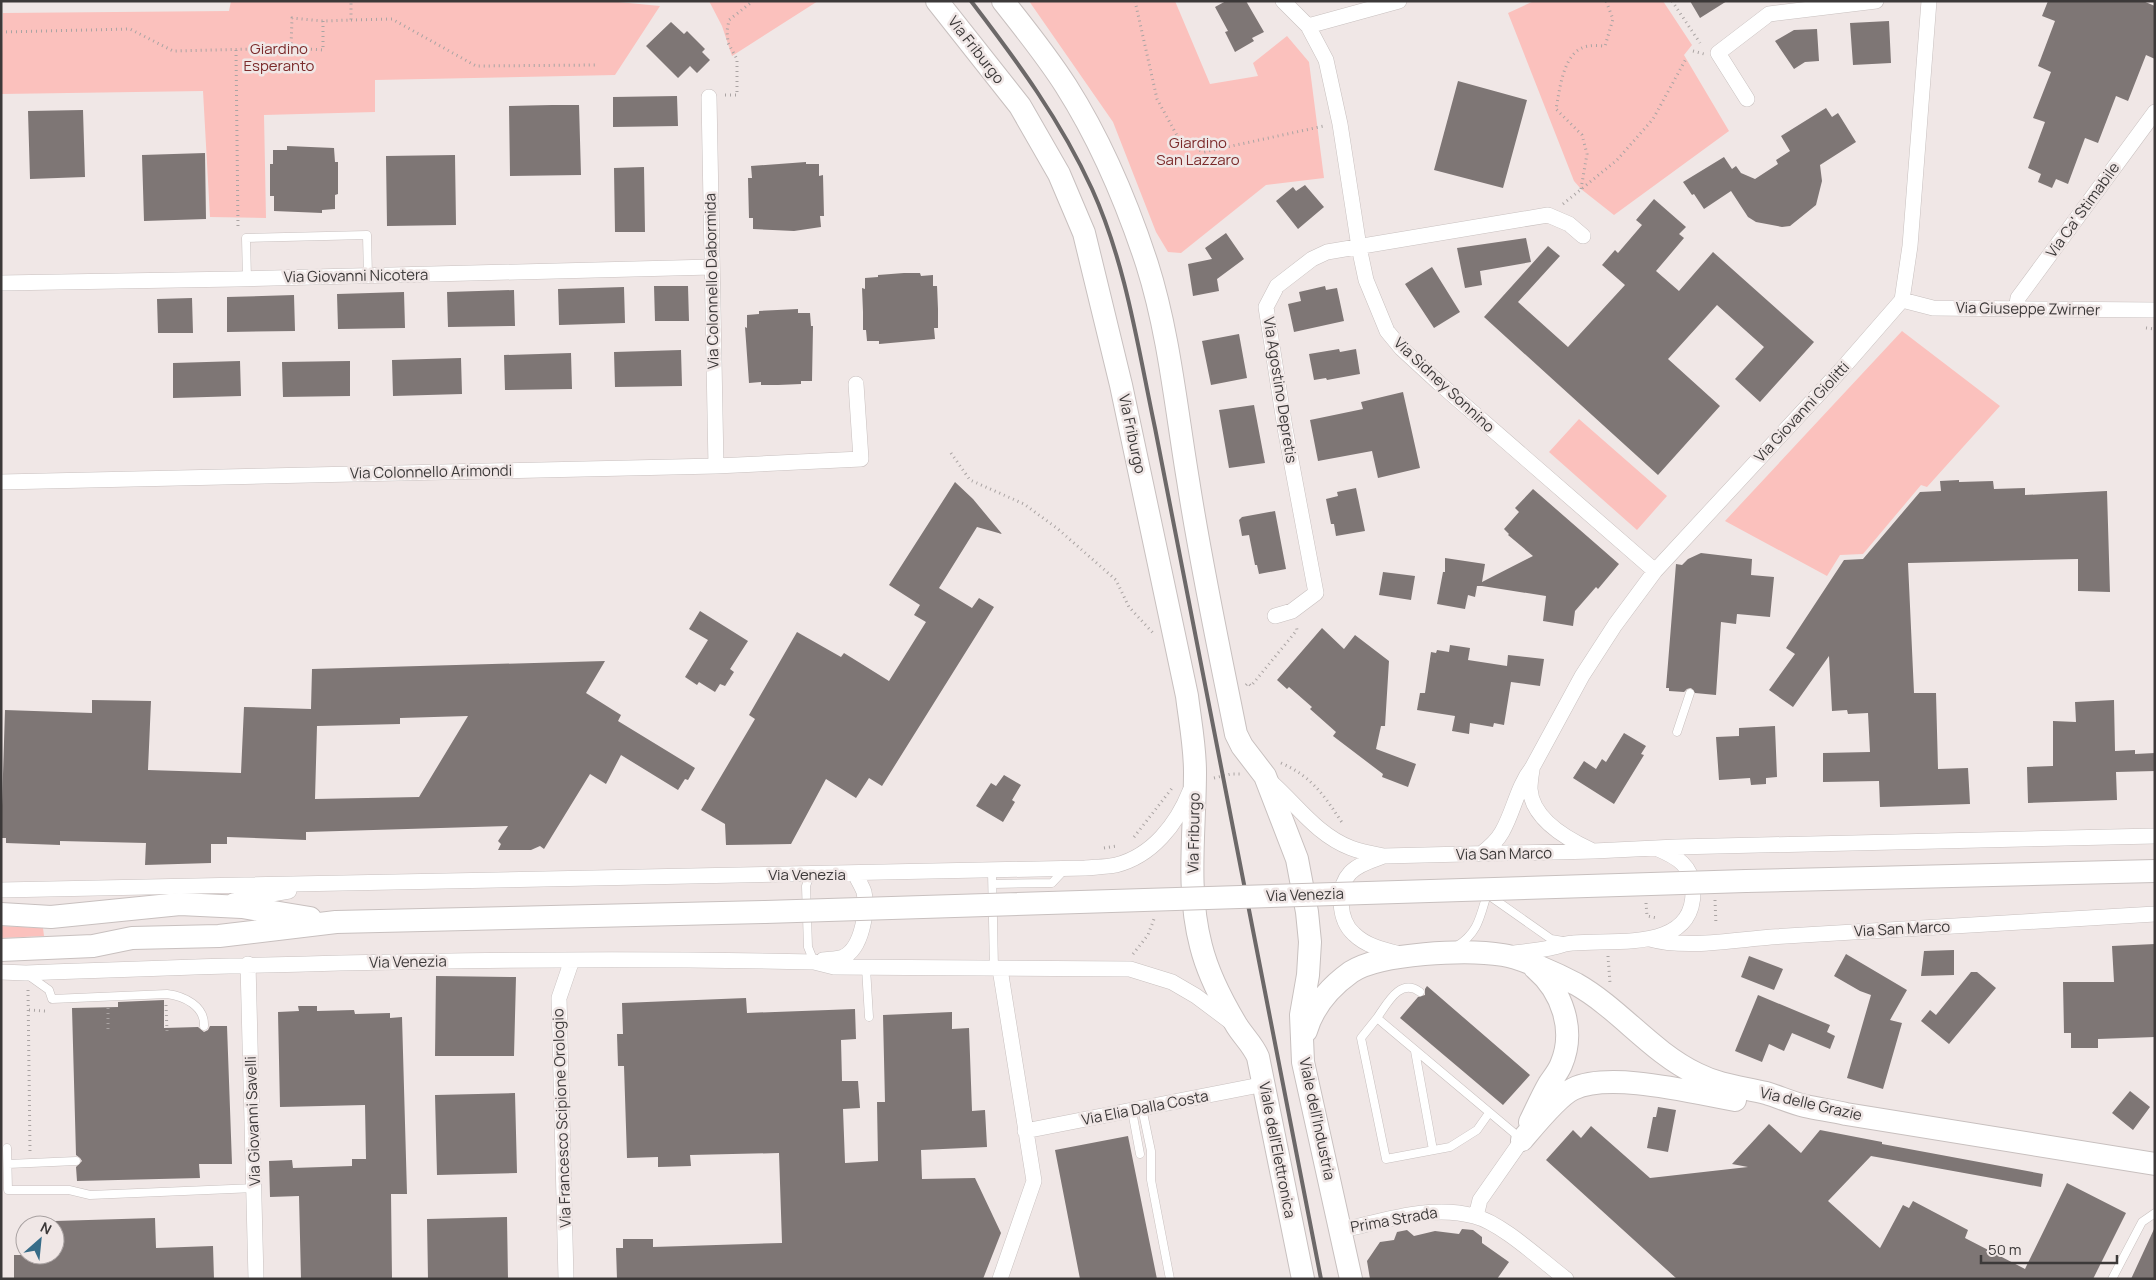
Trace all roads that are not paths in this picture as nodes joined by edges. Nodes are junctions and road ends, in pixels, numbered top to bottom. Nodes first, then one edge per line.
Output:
1 (937, 1) edge
2 (1002, 1) edge
3 (1283, 1) edge
4 (1399, 1) edge
5 (1876, 1) edge
6 (1929, 1) edge
7 (1308, 26) junction
8 (709, 97) road end
9 (1746, 100) dead end
10 (2155, 112) edge
11 (1583, 236) dead end
12 (1359, 247) junction
13 (712, 267) junction
14 (368, 276) junction
15 (246, 279) junction
16 (1, 283) edge
17 (1902, 300) junction
18 (2016, 309) junction
19 (2155, 310) edge
20 (856, 384) dead end
21 (716, 466) junction
22 (1, 482) edge
23 (1655, 571) junction
24 (1275, 616) dead end
25 (1690, 693) dead end
26 (1677, 732) dead end
27 (1532, 768) junction
28 (1262, 771) junction
29 (1193, 780) junction
30 (2155, 836) edge
31 (1654, 847) junction
32 (1594, 851) junction
33 (1480, 854) junction
34 (1384, 856) junction
35 (2155, 871) edge
36 (855, 874) junction
37 (810, 875) junction
38 (992, 877) junction
39 (309, 883) junction
40 (1671, 889) dead end
41 (1, 890) edge
42 (1487, 894) junction
43 (1358, 898) dead end
44 (214, 905) junction
45 (1, 914) edge
46 (2155, 914) edge
47 (336, 922) junction
48 (1650, 939) junction
49 (1570, 943) junction
50 (1, 950) edge
51 (1447, 953) junction
52 (1503, 955) junction
53 (1406, 956) junction
54 (572, 960) junction
55 (814, 962) junction
56 (248, 964) junction
57 (1532, 966) junction
58 (866, 968) junction
59 (997, 969) junction
60 (1, 972) edge
61 (26, 973) junction
62 (1420, 992) dead end
63 (869, 1017) dead end
64 (1377, 1018) junction
65 (204, 1026) dead end
66 (1238, 1027) junction
67 (1302, 1044) junction
68 (1415, 1051) junction
69 (1265, 1084) junction
70 (1804, 1106) junction
71 (1137, 1110) junction
72 (1489, 1113) junction
73 (1026, 1131) junction
74 (1522, 1140) junction
75 (7, 1148) dead end
76 (1433, 1150) junction
77 (1140, 1154) dead end
78 (76, 1161) dead end
79 (2144, 1162) edge
80 (8, 1164) junction
81 (2155, 1170) edge
82 (255, 1188) junction
83 (2155, 1213) edge
84 (1476, 1216) junction
85 (1342, 1230) junction
86 (256, 1279) edge
87 (566, 1279) edge
88 (1000, 1279) edge
89 (1170, 1279) edge
90 (1302, 1279) edge
91 (1351, 1279) edge
92 (1566, 1279) edge
93 (2112, 1279) edge

1 - 29 street, Via Friburgo
2 - 28 street
3 - 7 street, Via Sidney Sonnino
4 - 7 street
5 - 9 street
6 - 17 street
7 - 12 street, Via Sidney Sonnino
8 - 13 street, Via Colonnello Dabormida
10 - 18 street, Via Ca' Stimabile
11 - 12 street, Via Agostino Depretis
12 - 23 street, Via Sidney Sonnino
12 - 24 street, Via Agostino Depretis
13 - 14 street, Via Giovanni Nicotera
13 - 21 street, Via Colonnello Dabormida
14 - 15 street, Via Giovanni Nicotera
14 - 15 lane
15 - 16 street, Via Giovanni Nicotera
17 - 18 street, Via Giuseppe Zwirner
17 - 23 street, Via Giovanni Giolitti
18 - 19 street, Via Giuseppe Zwirner
20 - 21 street, Via Colonnello Arimondi
21 - 22 street, Via Colonnello Arimondi
23 - 27 street, Via Giovanni Giolitti
25 - 26 lane
27 - 32 street, Via Giovanni Giolitti
27 - 33 street, Via Giovanni Giolitti
28 - 34 street, Via San Marco
28 - 67 street, Viale dell'Industria
29 - 38 street, Via Venezia
29 - 66 street, Via Friburgo
30 - 31 street, Via San Marco
31 - 32 street, Via San Marco
31 - 48 street, Via San Marco
32 - 33 street, Via San Marco
33 - 34 street, Via San Marco
34 - 53 street, Via San Marco
35 - 47 street, Via Venezia, bridge
36 - 37 street, Via Venezia
36 - 38 street, Via Venezia
36 - 55 street, Via Venezia
37 - 39 street, Via Venezia
37 - 55 lane
38 - 59 lane
39 - 41 street, Via Venezia
39 - 44 street, Via Venezia
40 - 42 lane
42 - 43 lane
42 - 49 lane
42 - 51 lane
44 - 45 street, Via Venezia
44 - 47 street, Via Venezia
46 - 48 street, Via San Marco
47 - 50 street, Via Venezia
48 - 49 street, Via San Marco
49 - 52 street, Via San Marco
51 - 52 street, Via San Marco
51 - 53 street, Via San Marco
52 - 57 street, Via delle Grazie
53 - 67 street, Via San Marco
54 - 55 street, Via Venezia
54 - 56 street, Via Venezia
54 - 87 street, Via Francesco Scipione Orologio
55 - 58 street, Via Venezia
56 - 61 street, Via Venezia
56 - 82 street, Via Giovanni Savelli
57 - 70 street, Via delle Grazie
57 - 74 street
58 - 59 street, Via Venezia
58 - 63 lane
59 - 66 street, Via Venezia
59 - 73 street
60 - 61 street, Via Venezia
61 - 65 lane
62 - 64 lane
64 - 68 lane
64 - 76 lane
66 - 69 street, Viale dell'Elettronica
67 - 85 street, Viale dell'Industria
68 - 72 lane
68 - 76 lane
69 - 71 street, Via Elia Dalla Costa
69 - 90 street, Viale dell'Elettronica
70 - 74 street
70 - 79 street, Via delle Grazie
71 - 73 street, Via Elia Dalla Costa
71 - 77 lane
71 - 89 lane
72 - 74 lane
72 - 76 lane
73 - 88 street
74 - 84 street
75 - 80 lane
78 - 80 lane
79 - 81 lane
80 - 82 lane
82 - 86 street, Via Giovanni Savelli
83 - 93 lane
84 - 85 street, Prima Strada
84 - 92 street, Prima Strada
85 - 91 street, Viale dell'Industria

